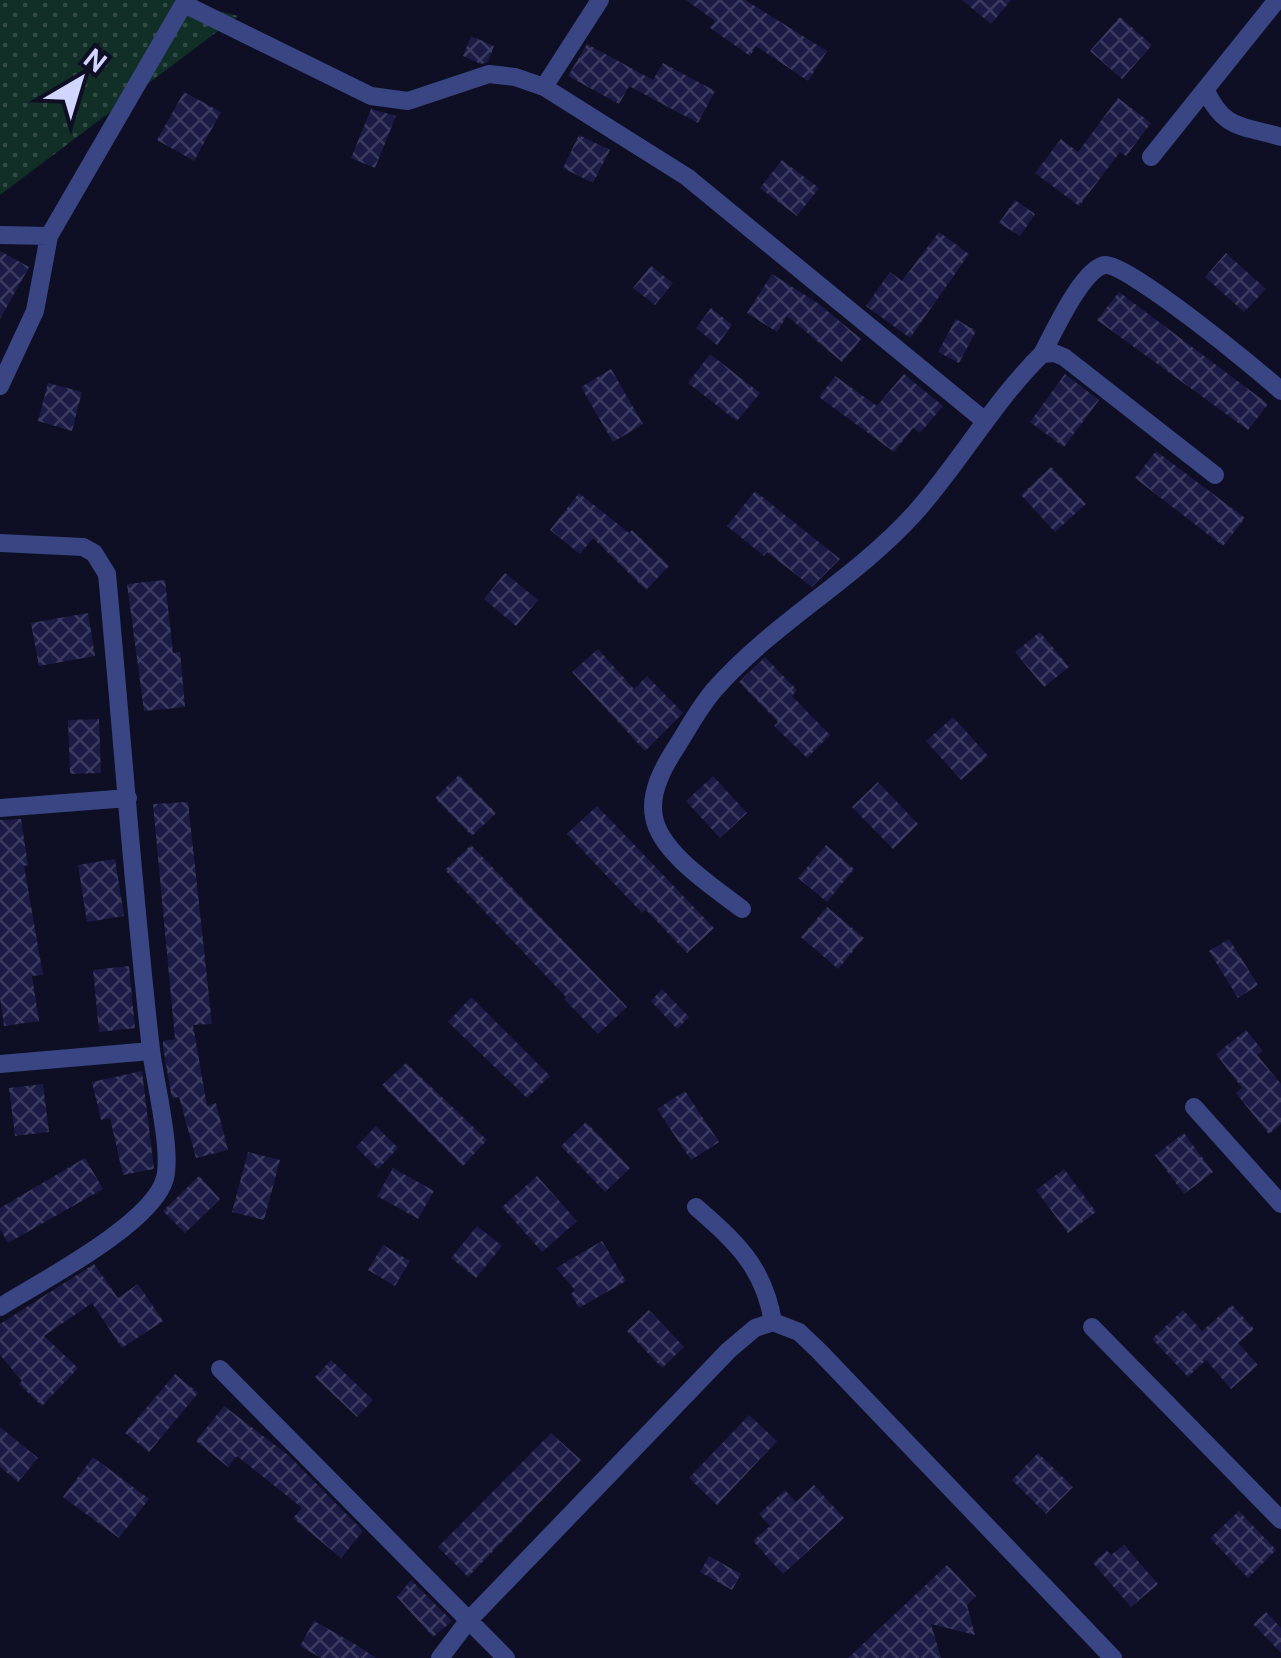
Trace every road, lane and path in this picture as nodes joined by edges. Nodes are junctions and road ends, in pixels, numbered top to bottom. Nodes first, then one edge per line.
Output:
1 (600, 0) edge
2 (1277, 0) edge
3 (185, 2) edge
4 (544, 87) junction
5 (1206, 92) junction
6 (1281, 137) edge
7 (1151, 156) dead end
8 (0, 235) edge
9 (48, 236) junction
10 (1042, 354) junction
11 (0, 386) edge
12 (1281, 391) edge
13 (985, 421) junction
14 (1215, 475) dead end
15 (0, 544) edge
16 (128, 798) junction
17 (0, 808) edge
18 (742, 909) dead end
19 (152, 1051) junction
20 (0, 1064) edge
21 (1194, 1107) dead end
22 (1281, 1204) edge
23 (696, 1207) dead end
24 (0, 1307) edge
25 (774, 1322) junction
26 (1092, 1327) dead end
27 (220, 1369) dead end
28 (1281, 1520) edge
29 (468, 1621) junction
30 (440, 1658) edge
31 (506, 1658) edge
32 (1112, 1658) edge

1 - 4 street
2 - 5 street
3 - 4 street
3 - 9 street
4 - 13 street
5 - 6 street
5 - 7 street
8 - 9 street
9 - 11 street
10 - 12 street
10 - 13 street
10 - 14 street
13 - 18 street
15 - 16 street
16 - 17 street
16 - 19 street
19 - 20 street
19 - 24 street
21 - 22 street
23 - 25 street
25 - 29 street
25 - 32 street
26 - 28 street
27 - 29 street
29 - 30 street
29 - 31 street

